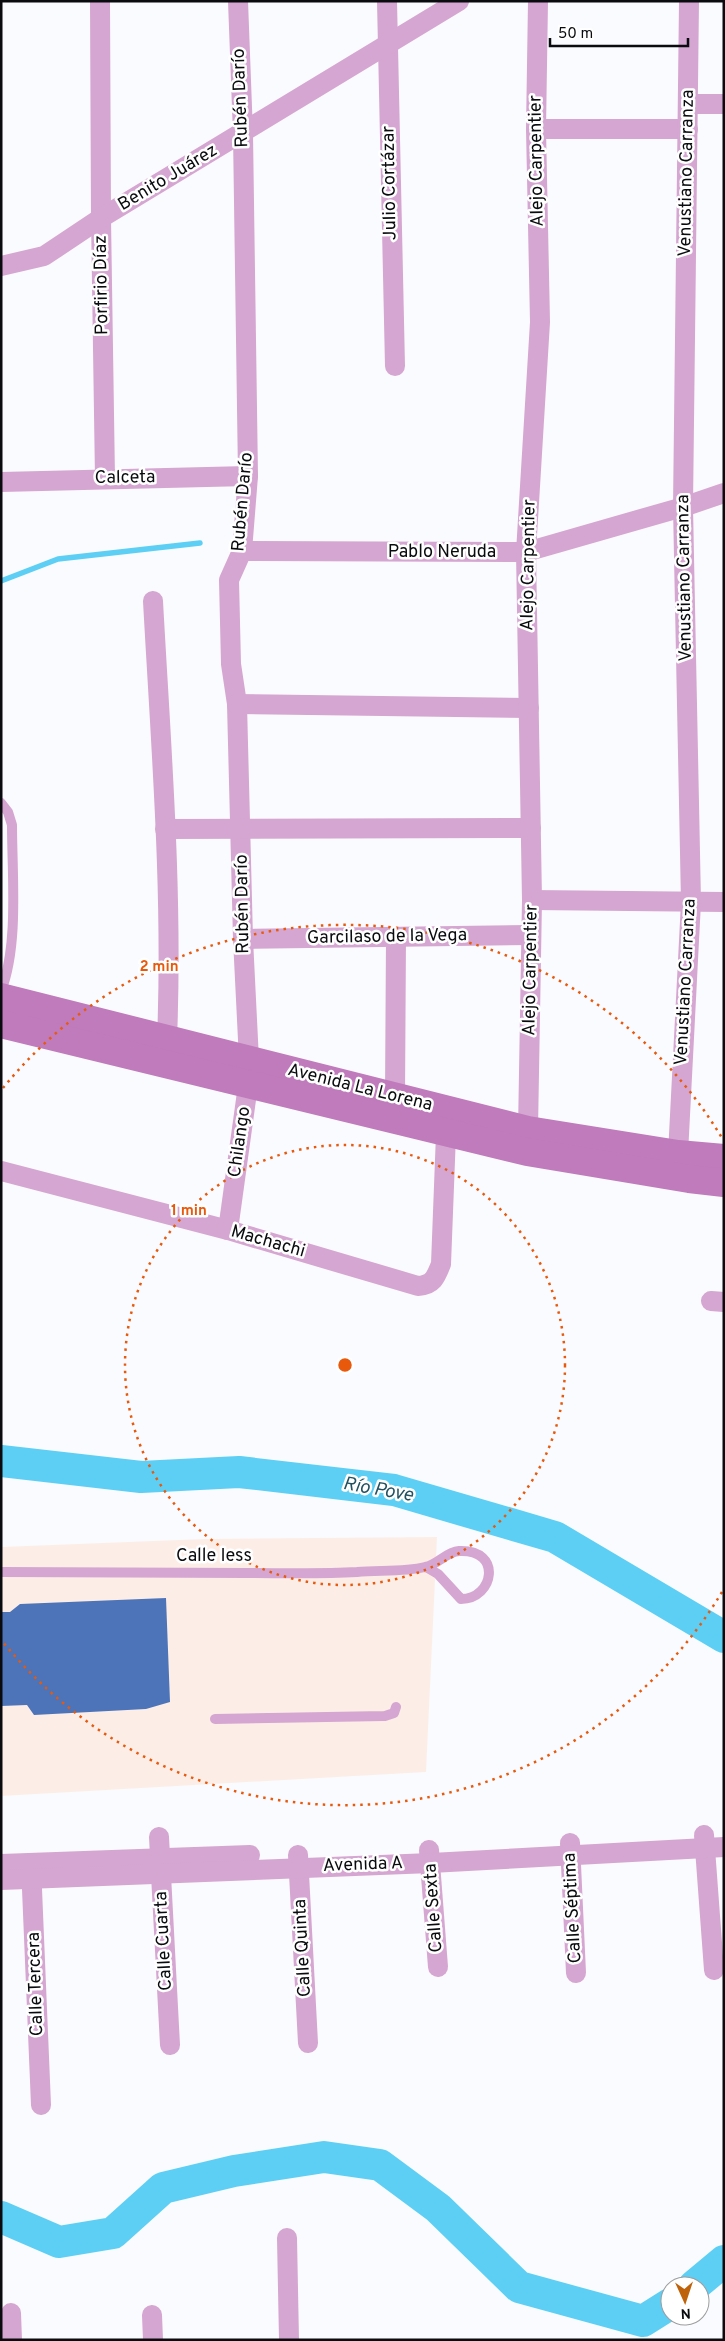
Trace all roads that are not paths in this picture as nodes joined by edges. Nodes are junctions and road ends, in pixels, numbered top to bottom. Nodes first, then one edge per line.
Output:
1 (100, 1) edge
2 (238, 1) edge
3 (387, 1) edge
4 (459, 1) edge
5 (538, 1) edge
6 (689, 1) edge
7 (387, 46) junction
8 (688, 104) junction
9 (724, 104) edge
10 (536, 128) junction
11 (688, 129) junction
12 (243, 134) junction
13 (101, 218) junction
14 (1, 266) edge
15 (395, 366) dead end
16 (248, 476) junction
17 (105, 478) junction
18 (1, 482) edge
19 (724, 493) edge
20 (683, 507) junction
21 (242, 551) junction
22 (526, 552) junction
23 (153, 601) dead end
24 (237, 704) junction
25 (529, 708) junction
26 (1, 803) edge
27 (531, 828) junction
28 (165, 829) junction
29 (241, 829) junction
30 (532, 900) junction
31 (691, 902) junction
32 (724, 902) edge
33 (531, 935) junction
34 (396, 937) junction
35 (243, 939) junction
36 (5, 958) edge
37 (1, 991) edge
38 (1, 998) edge
39 (1, 1024) edge
40 (167, 1039) junction
41 (249, 1072) junction
42 (396, 1097) junction
43 (528, 1130) junction
44 (446, 1134) junction
45 (678, 1154) junction
46 (724, 1158) edge
47 (1, 1171) edge
48 (724, 1182) edge
49 (228, 1230) junction
50 (426, 1567) junction
51 (1, 1572) edge
52 (396, 1707) dead end
53 (214, 1719) dead end
54 (724, 1833) edge
55 (159, 1837) dead end
56 (711, 1843) edge
57 (570, 1848) junction
58 (430, 1856) junction
59 (298, 1860) junction
60 (1, 1864) edge
61 (160, 1866) junction
62 (31, 1870) junction
63 (1, 1880) edge
64 (438, 1967) dead end
65 (714, 1970) dead end
66 (576, 1973) dead end
67 (308, 2043) dead end
68 (170, 2045) dead end
69 (41, 2105) dead end
70 (287, 2238) dead end
71 (11, 2313) dead end
72 (152, 2315) dead end
73 (12, 2340) edge
74 (152, 2340) edge
75 (289, 2340) edge

1 - 13 street, Porfirio Díaz
2 - 12 street, Rubén Darío
3 - 7 street, Julio Cortázar
4 - 7 street, Benito Juárez
5 - 10 street, Alejo Carpentier
6 - 8 street, Venustiano Carranza
7 - 12 street, Benito Juárez
7 - 15 street, Julio Cortázar
8 - 9 street
8 - 11 street, Venustiano Carranza
10 - 11 street
10 - 22 street, Alejo Carpentier
11 - 20 street, Venustiano Carranza
12 - 13 street, Benito Juárez
12 - 16 street, Rubén Darío
13 - 14 street, Benito Juárez
13 - 17 street, Porfirio Díaz
16 - 17 street, Calceta
16 - 21 street, Rubén Darío
17 - 18 street, Calceta
19 - 20 street, Pablo Neruda
20 - 22 street, Pablo Neruda
20 - 31 street, Venustiano Carranza
21 - 22 street, Pablo Neruda
21 - 24 street, Rubén Darío
22 - 25 street, Alejo Carpentier
23 - 28 street
24 - 25 street
24 - 29 street, Rubén Darío
25 - 27 street, Alejo Carpentier
26 - 36 lane
27 - 29 street
27 - 30 street, Alejo Carpentier
28 - 29 street
28 - 40 street
29 - 35 street, Rubén Darío
30 - 31 street
30 - 33 street, Alejo Carpentier
31 - 32 street
31 - 45 street, Venustiano Carranza
33 - 34 street, Garcilaso de la Vega
33 - 43 street, Alejo Carpentier
34 - 35 street, Garcilaso de la Vega
34 - 42 street
35 - 41 street, Rubén Darío
36 - 37 lane
38 - 40 main road, Avenida La Lorena
39 - 41 main road, Avenida La Lorena
40 - 41 main road, Avenida La Lorena
41 - 42 main road, Avenida La Lorena
41 - 44 main road, Avenida La Lorena
41 - 49 street, Chilango
42 - 43 main road, Avenida La Lorena
43 - 45 main road, Avenida La Lorena
44 - 48 main road, Avenida La Lorena
44 - 49 street, Machachi
45 - 46 main road, Avenida La Lorena
47 - 49 street, Machachi
50 - 50 lane, Calle Iess
50 - 51 lane, Calle Iess
52 - 53 lane
54 - 56 street, Avenida A
55 - 61 street, Calle Cuarta
56 - 57 street, Avenida A
56 - 65 street
57 - 58 street, Avenida A
57 - 66 street, Calle Séptima
58 - 59 street, Avenida A
58 - 64 street, Calle Sexta
59 - 61 street, Avenida A
59 - 67 street, Calle Quinta
60 - 62 street, Avenida A
61 - 62 street, Avenida A
61 - 68 street, Calle Cuarta
62 - 63 street, Avenida A
62 - 69 street, Calle Tercera
70 - 75 street
71 - 73 street
72 - 74 street

